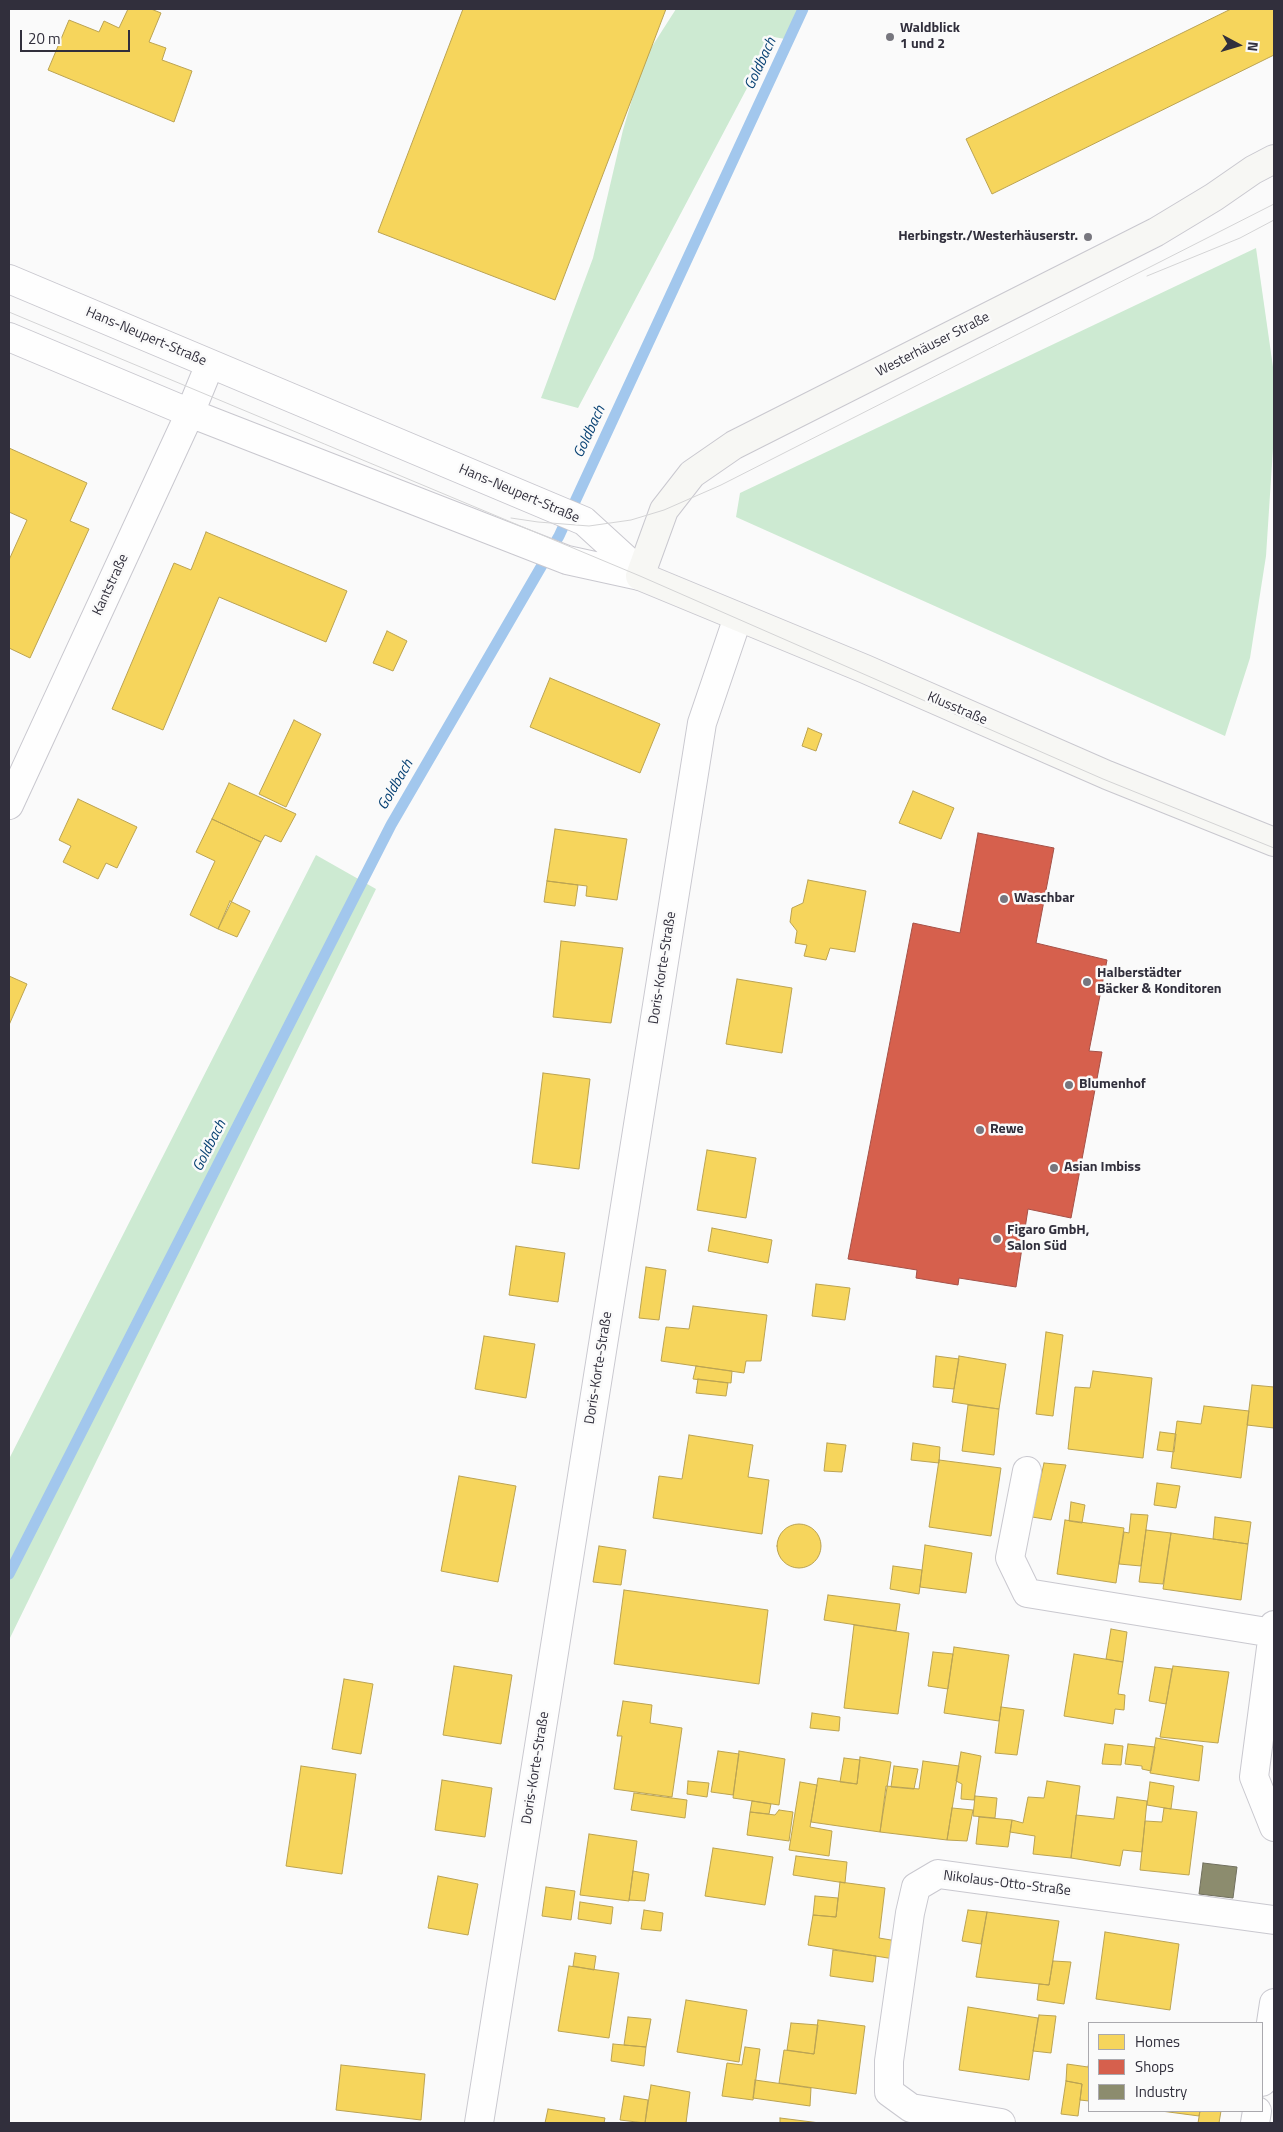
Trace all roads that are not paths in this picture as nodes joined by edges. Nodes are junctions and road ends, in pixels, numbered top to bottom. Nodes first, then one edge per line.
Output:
1 (1274, 159) edge
2 (9, 279) edge
3 (9, 337) edge
4 (210, 364) junction
5 (190, 413) junction
6 (640, 576) junction
7 (738, 617) junction
8 (9, 805) edge
9 (1274, 842) edge
10 (1027, 1471) dead end
11 (1274, 1629) edge
12 (1274, 1828) edge
13 (1274, 1920) edge
14 (1274, 2003) edge
15 (1263, 2075) edge
16 (479, 2123) edge
17 (1001, 2123) edge

1 - 6 street, Westerhäuser Straße
2 - 4 street, Hans-Neupert-Straße
3 - 5 street
4 - 5 street, Kantstraße
4 - 6 street, Hans-Neupert-Straße
5 - 6 street
5 - 8 street, Kantstraße
6 - 7 street, Klusstraße
7 - 9 street, Klusstraße
7 - 16 street, Doris-Korte-Straße
10 - 11 street
11 - 12 street
13 - 17 street, Nikolaus-Otto-Straße
14 - 15 street

